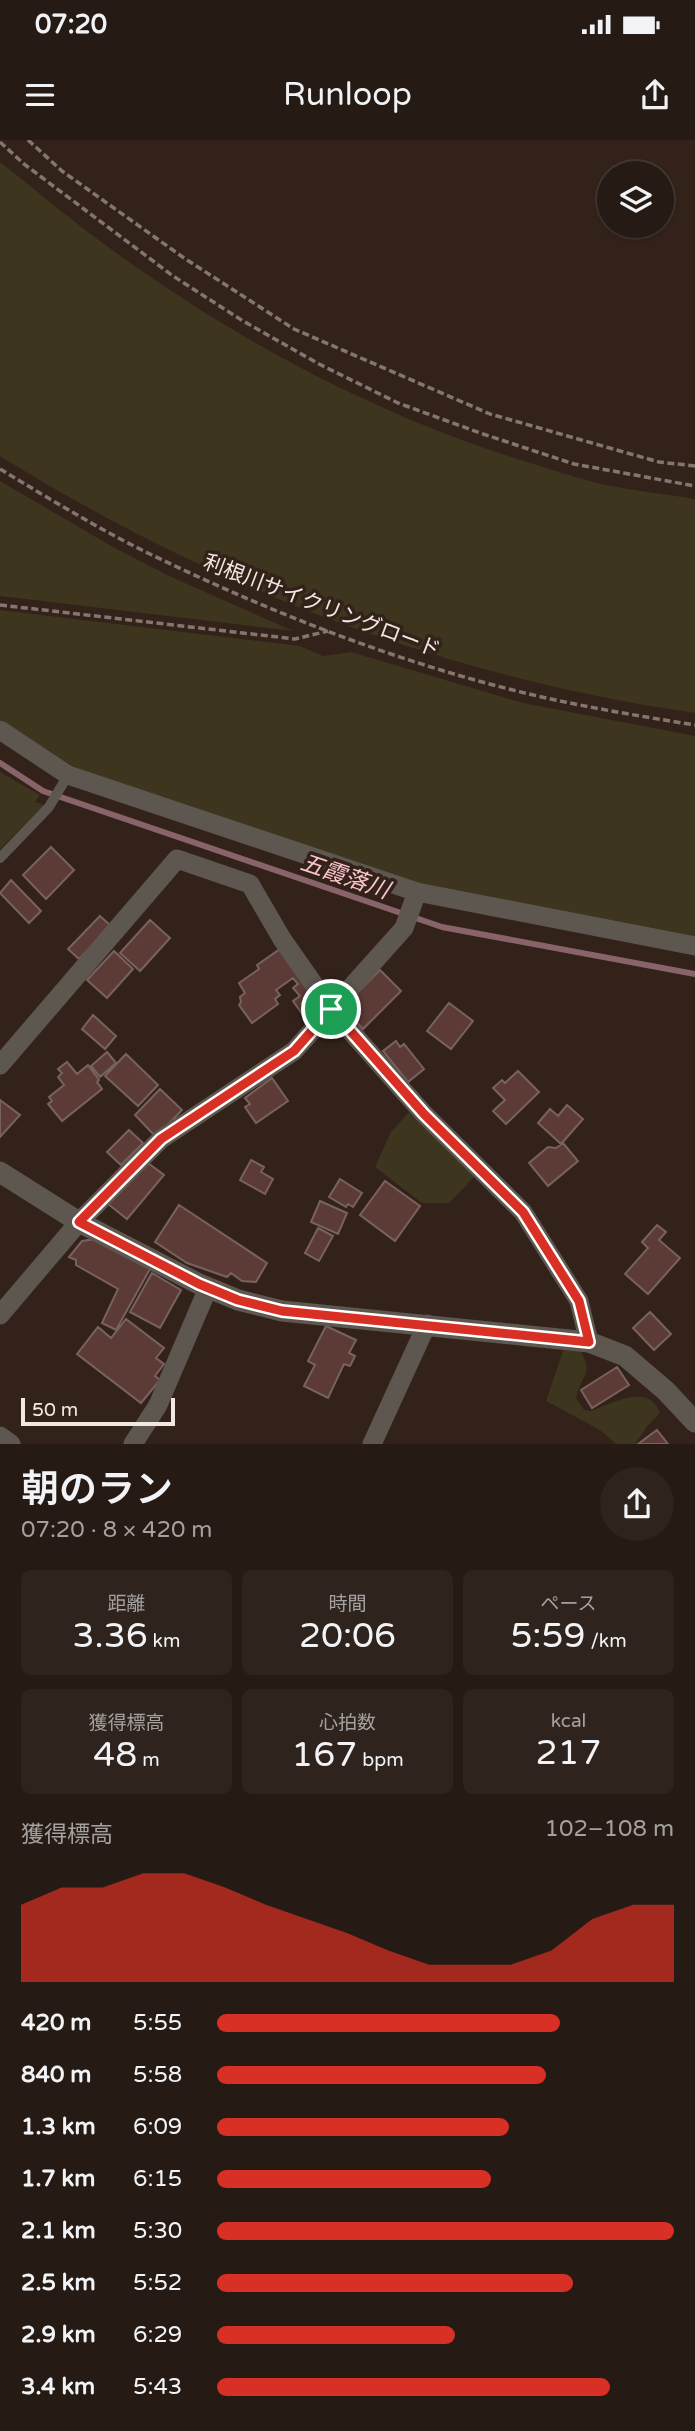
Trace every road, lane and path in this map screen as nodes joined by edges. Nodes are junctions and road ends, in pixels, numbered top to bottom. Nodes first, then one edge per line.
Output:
1 (28, 140) edge
2 (0, 142) edge
3 (695, 466) edge
4 (0, 469) edge
5 (695, 486) edge
6 (0, 605) edge
7 (330, 631) junction
8 (695, 725) edge
9 (0, 730) edge
10 (65, 779) junction
11 (0, 858) edge
12 (415, 898) junction
13 (695, 946) edge
14 (331, 1009) junction
15 (0, 1065) edge
16 (0, 1172) edge
17 (79, 1222) junction
18 (208, 1288) junction
19 (0, 1315) edge
20 (426, 1324) junction
21 (589, 1342) junction
22 (695, 1422) edge
23 (0, 1436) edge
24 (11, 1444) edge
25 (134, 1444) edge
26 (372, 1444) edge

1 - 3 path
2 - 5 path
4 - 7 path, 利根川サイクリングロード
6 - 7 path
7 - 8 path, 利根川サイクリングロード
9 - 10 street
10 - 11 lane
10 - 12 street
12 - 13 street
12 - 14 street
14 - 15 street
14 - 17 street
14 - 21 street
16 - 17 street
17 - 18 street
17 - 19 street
18 - 20 street
18 - 25 street
20 - 21 street
20 - 26 street
21 - 22 street
23 - 24 street

